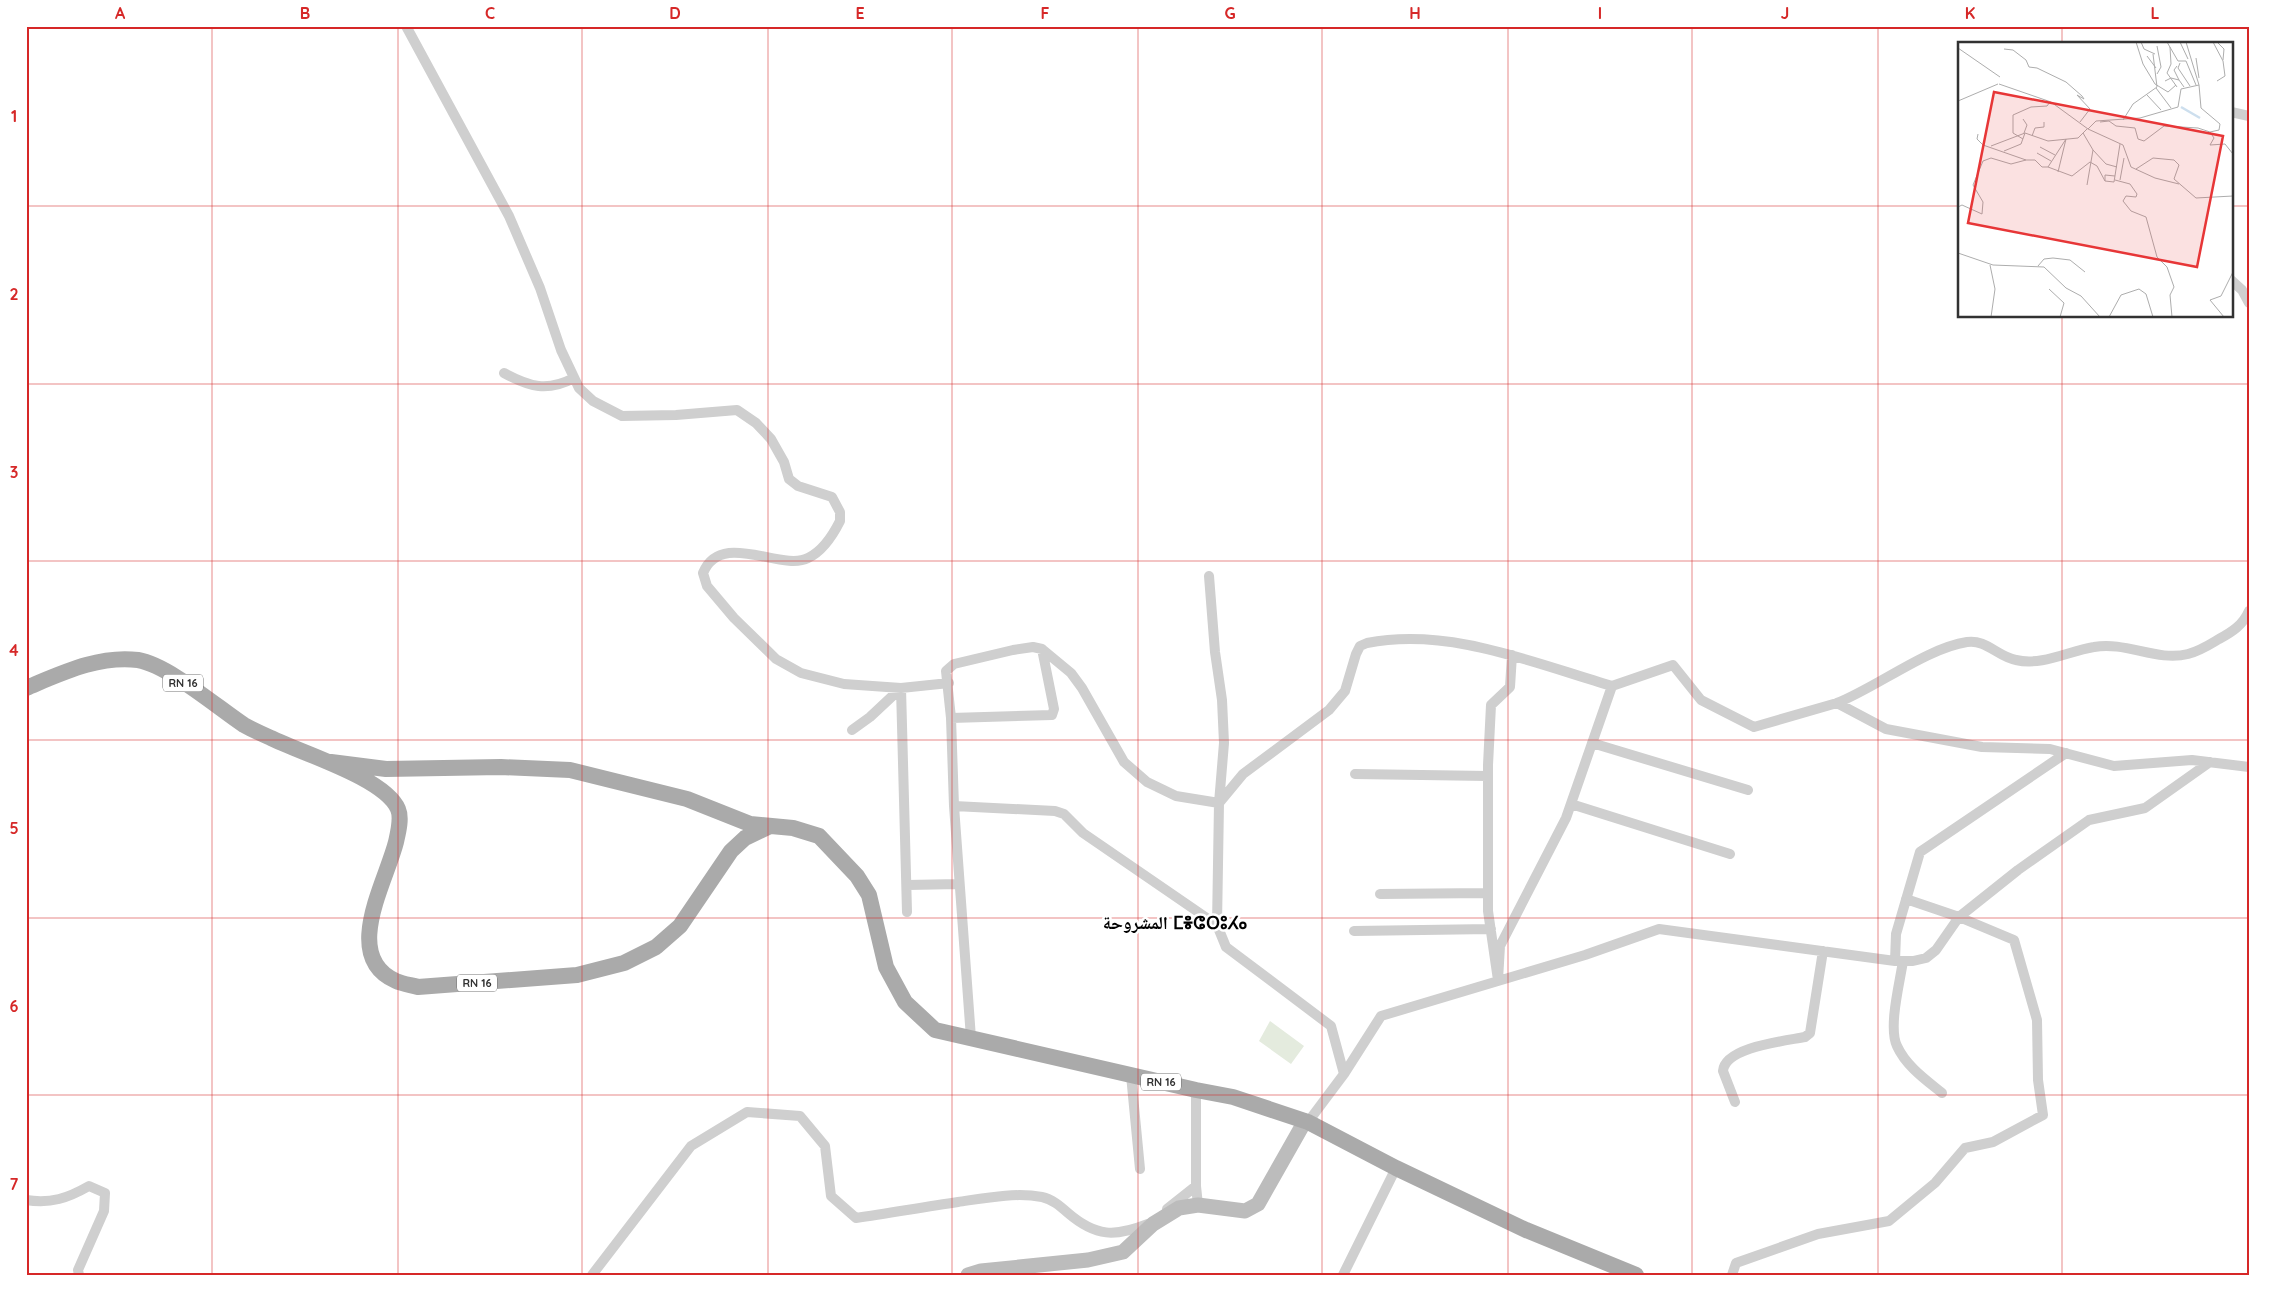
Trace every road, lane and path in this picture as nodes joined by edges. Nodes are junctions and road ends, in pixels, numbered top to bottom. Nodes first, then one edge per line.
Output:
1 (406, 26) edge
2 (2232, 112) edge
3 (2249, 116) edge
4 (2232, 281) edge
5 (2249, 303) edge
6 (504, 373) dead end
7 (574, 378) junction
8 (1209, 576) dead end
9 (2249, 611) edge
10 (1042, 649) junction
11 (1512, 655) junction
12 (949, 683) junction
13 (1612, 686) junction
14 (26, 688) edge
15 (901, 688) junction
16 (1837, 703) junction
17 (951, 718) junction
18 (852, 730) dead end
19 (1592, 743) junction
20 (2066, 753) junction
21 (330, 762) junction
22 (2210, 762) junction
23 (2249, 766) edge
24 (1355, 774) dead end
25 (1488, 776) junction
26 (1748, 790) dead end
27 (1218, 803) junction
28 (1571, 804) junction
29 (954, 806) junction
30 (770, 826) junction
31 (1730, 854) dead end
32 (959, 884) junction
33 (907, 886) junction
34 (1488, 893) junction
35 (1380, 894) dead end
36 (1906, 899) junction
37 (907, 912) dead end
38 (1959, 917) junction
39 (1218, 925) junction
40 (1491, 929) junction
41 (1354, 931) dead end
42 (1823, 951) junction
43 (1899, 961) junction
44 (1498, 980) junction
45 (971, 1038) junction
46 (1344, 1074) junction
47 (1131, 1075) junction
48 (1196, 1090) junction
49 (1942, 1093) dead end
50 (1735, 1102) dead end
51 (1307, 1122) junction
52 (1396, 1168) junction
53 (1140, 1169) dead end
54 (1196, 1186) junction
55 (26, 1200) edge
56 (1198, 1205) junction
57 (976, 1273) edge
58 (78, 1275) edge
59 (592, 1275) edge
60 (1343, 1275) edge
61 (1636, 1275) edge
62 (1732, 1275) edge

1 - 7 street
2 - 3 street
4 - 5 street
6 - 7 street
7 - 15 street
8 - 27 street
9 - 16 street
10 - 12 street
10 - 17 street
10 - 27 street
11 - 13 street
11 - 25 street
11 - 27 street
12 - 15 street
12 - 17 street
13 - 16 street
13 - 19 street
14 - 21 main road, RN 16
15 - 18 street
15 - 33 street
16 - 20 street
17 - 29 street
19 - 26 street
19 - 28 street
20 - 22 street
20 - 36 street
21 - 30 main road, RN 16
21 - 30 main road, RN 16
22 - 23 street
22 - 38 street
24 - 25 street
25 - 34 street
27 - 39 street
28 - 31 street
28 - 44 street
29 - 32 street
29 - 39 street
30 - 45 main road, RN 16
32 - 33 street
32 - 45 street
33 - 37 street
34 - 35 street
34 - 40 street
36 - 38 street
36 - 43 street
38 - 43 street
38 - 62 street
39 - 46 street
40 - 41 street
40 - 44 street
42 - 43 street
42 - 44 street
42 - 50 street
43 - 49 street
44 - 46 street
45 - 47 main road, RN 16
46 - 51 street
47 - 48 main road, RN 16
47 - 53 street
48 - 51 main road, RN 16
48 - 54 street
51 - 52 main road, RN 16
51 - 56 main road
52 - 60 street
52 - 61 main road, RN 16
54 - 56 street
54 - 59 street
55 - 58 street
56 - 57 main road

